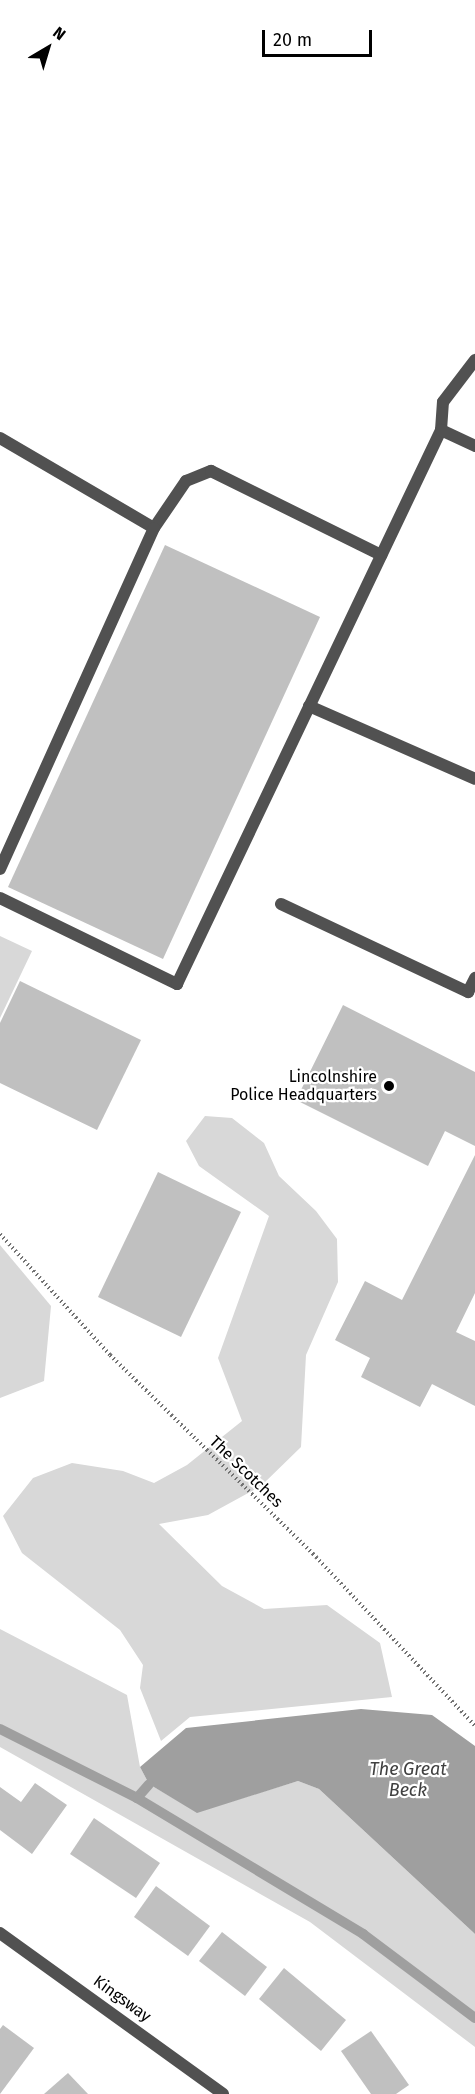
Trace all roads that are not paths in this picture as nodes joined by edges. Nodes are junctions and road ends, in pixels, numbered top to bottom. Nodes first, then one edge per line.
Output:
1 (475, 360) edge
2 (441, 430) junction
3 (0, 438) edge
4 (475, 446) edge
5 (154, 528) junction
6 (381, 555) junction
7 (309, 706) junction
8 (475, 778) edge
9 (0, 869) edge
10 (0, 898) edge
11 (281, 904) dead end
12 (475, 978) edge
13 (0, 1933) edge
14 (223, 2094) edge

1 - 2 street
2 - 4 street
2 - 6 street
3 - 5 street
5 - 6 street
5 - 9 street
6 - 7 street
7 - 8 street
7 - 10 street
11 - 12 street
13 - 14 street, Kingsway

